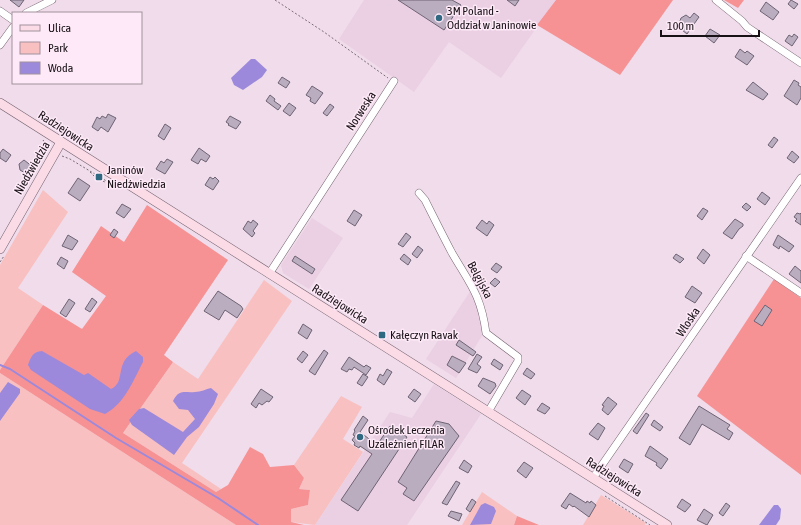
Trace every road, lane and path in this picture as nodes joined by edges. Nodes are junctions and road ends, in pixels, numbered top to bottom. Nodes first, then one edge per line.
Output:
1 (52, 0) edge
2 (275, 0) edge
3 (716, 0) edge
4 (0, 11) edge
5 (28, 12) edge
6 (12, 19) edge
7 (12, 28) edge
8 (0, 45) edge
9 (801, 63) edge
10 (394, 81) joint
11 (0, 103) edge
12 (43, 140) dead end
13 (61, 142) junction
14 (51, 150) dead end
15 (60, 155) dead end
16 (801, 178) edge
17 (107, 182) dead end
18 (419, 193) dead end
19 (0, 249) edge
20 (746, 256) junction
21 (269, 274) junction
22 (801, 293) edge
23 (488, 412) junction
24 (593, 478) junction
25 (667, 525) edge

1 - 5 street
2 - 10 path
3 - 9 street
4 - 6 street
7 - 8 street
10 - 21 street, Norweska
11 - 13 main road, Radziejowicka
12 - 14 path
13 - 19 main road, Niedźwiedzia
13 - 21 main road, Radziejowicka
15 - 17 path
16 - 20 street, Włoska
18 - 23 street, Belgijska
20 - 22 street
20 - 24 street, Włoska
21 - 23 main road, Radziejowicka
23 - 24 main road, Radziejowicka
24 - 25 main road, Radziejowicka

